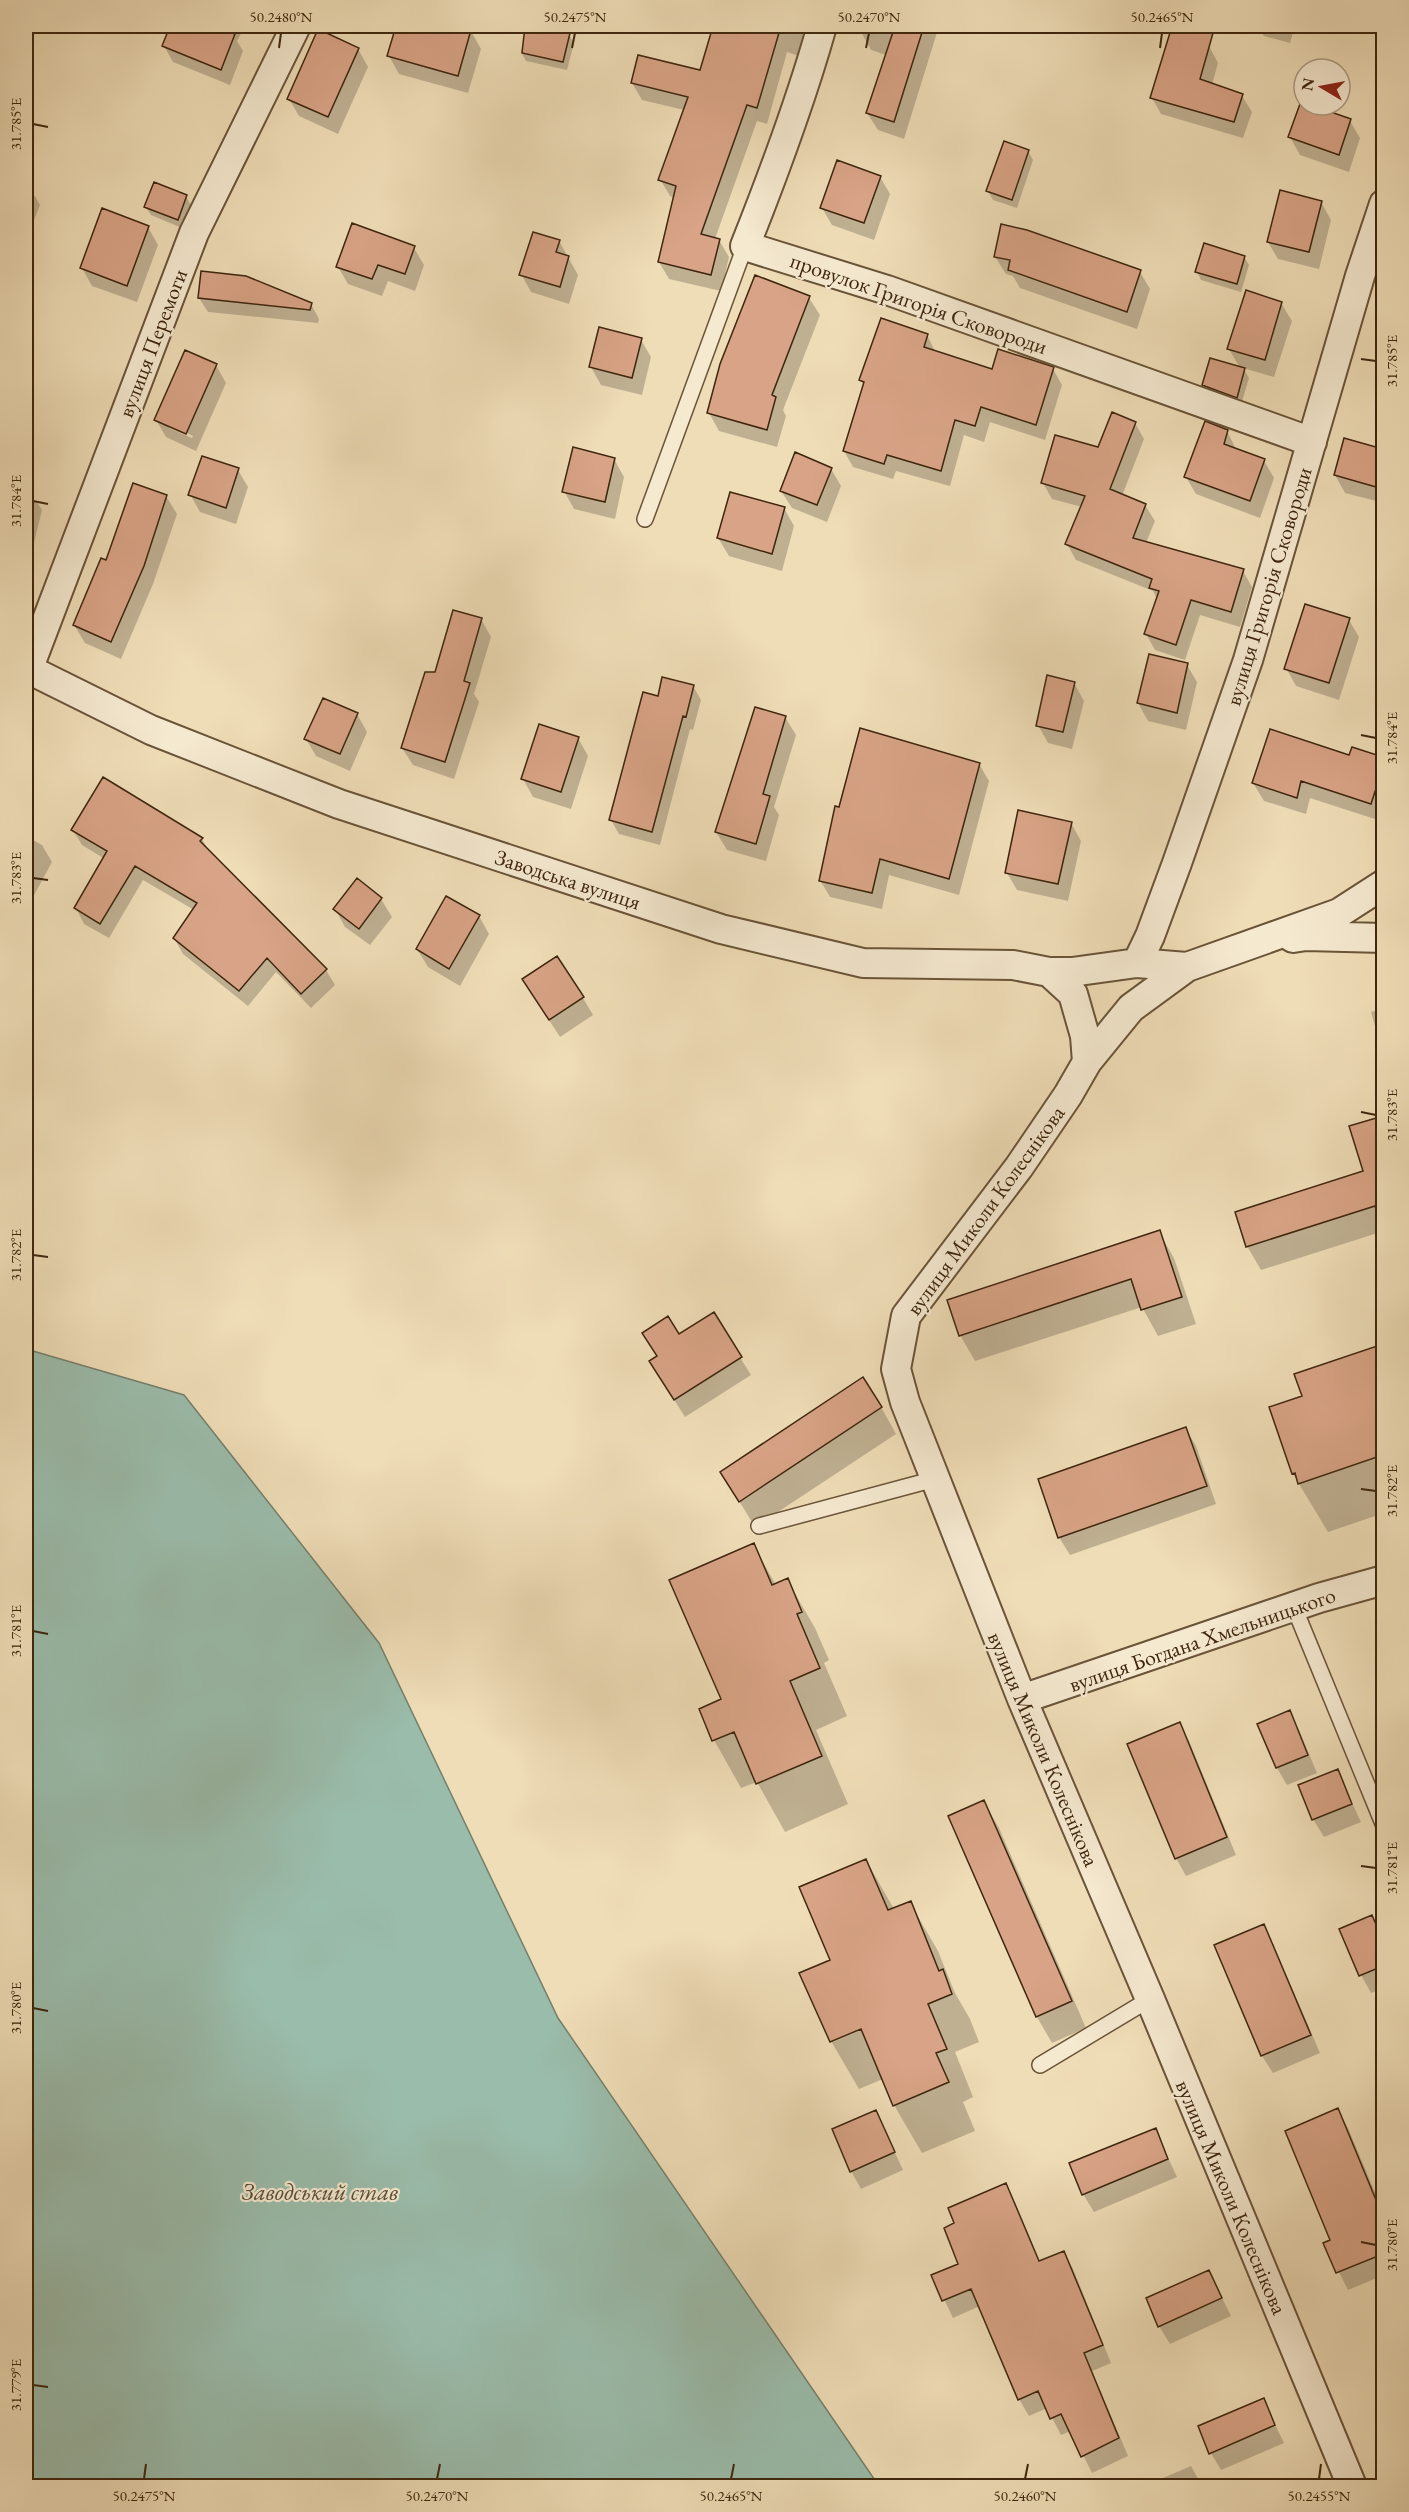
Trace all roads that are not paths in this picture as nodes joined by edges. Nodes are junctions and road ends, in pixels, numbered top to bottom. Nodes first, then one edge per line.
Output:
1 (296, 26) edge
2 (822, 26) edge
3 (1383, 204) edge
4 (745, 246) junction
5 (1312, 442) junction
6 (645, 519) dead end
7 (27, 669) edge
8 (1383, 884) edge
9 (1383, 938) edge
10 (1237, 949) junction
11 (1137, 963) junction
12 (1187, 967) junction
13 (1049, 972) junction
14 (1086, 1049) junction
15 (935, 1479) junction
16 (759, 1526) dead end
17 (1383, 1580) edge
18 (1294, 1607) junction
19 (1022, 1700) junction
20 (1383, 1826) edge
21 (1150, 1999) junction
22 (1040, 2065) dead end
23 (1352, 2487) edge

1 - 7 street, вулиця Перемоги
2 - 4 street
3 - 5 street, вулиця Григорія Сковороди
4 - 5 street, провулок Григорія Сковороди
4 - 6 lane
5 - 11 street, вулиця Григорія Сковороди
7 - 13 street, Заводська вулиця
8 - 10 street
9 - 10 street
10 - 12 street
11 - 12 street, Заводська вулиця
11 - 13 street, Заводська вулиця
12 - 14 street, вулиця Миколи Колеснікова
13 - 14 street
14 - 15 street, вулиця Миколи Колеснікова
15 - 16 lane
15 - 19 street, вулиця Миколи Колеснікова
17 - 18 street, вулиця Богдана Хмельницького
18 - 19 street, вулиця Богдана Хмельницького
18 - 20 lane
19 - 21 street, вулиця Миколи Колеснікова
21 - 22 lane
21 - 23 street, вулиця Миколи Колеснікова

